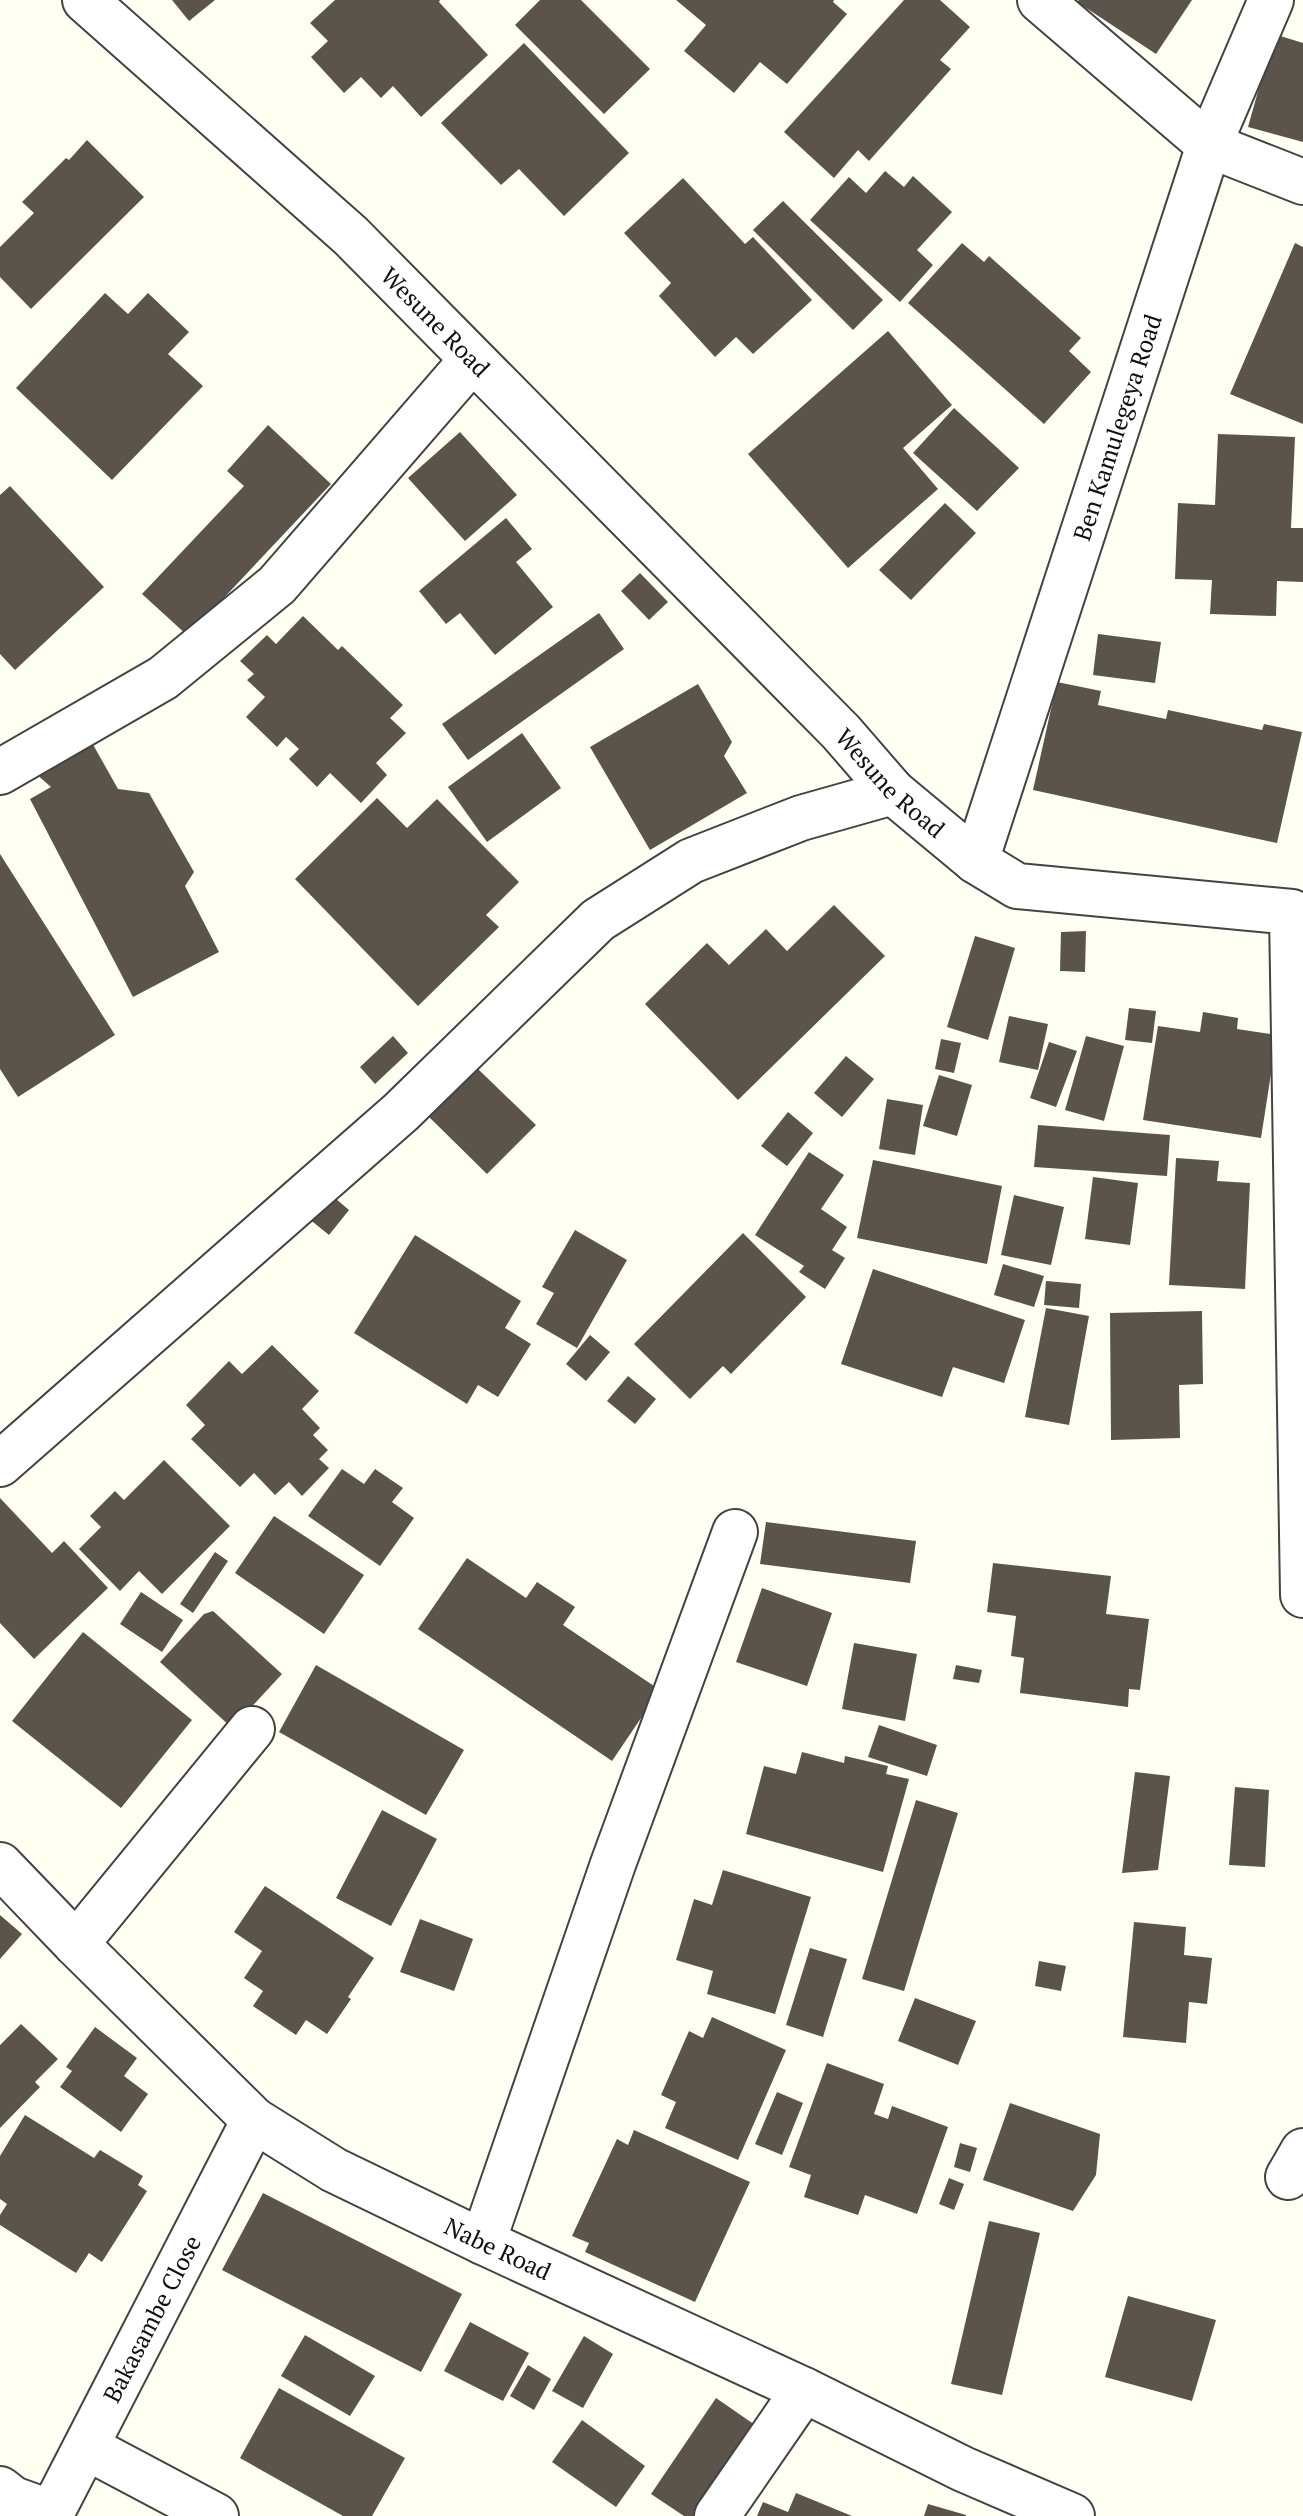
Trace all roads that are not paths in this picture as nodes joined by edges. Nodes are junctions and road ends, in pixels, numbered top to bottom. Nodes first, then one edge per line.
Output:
1 (85, 0) edge
2 (1040, 0) edge
3 (1271, 0) edge
4 (1209, 145) junction
5 (1303, 182) edge
6 (472, 360) junction
7 (0, 772) edge
8 (893, 792) junction
9 (976, 861) junction
10 (1297, 912) edge
11 (0, 1464) edge
12 (735, 1532) dead end
13 (1303, 1595) edge
14 (252, 1729) dead end
15 (0, 1865) edge
16 (76, 1944) junction
17 (254, 2120) junction
18 (483, 2242) junction
19 (804, 2390) junction
20 (86, 2447) junction
21 (0, 2489) edge
22 (51, 2515) edge
23 (216, 2516) edge
24 (717, 2516) edge
25 (1072, 2516) edge

1 - 6 street, Wesune Road
2 - 4 street
3 - 4 street, Ben Kamulegeya Road
4 - 5 street
4 - 9 street, Ben Kamulegeya Road
6 - 7 street
6 - 8 street, Wesune Road
8 - 9 street, Wesune Road
8 - 11 street
9 - 10 street, Wesune Road
10 - 13 street, Wesune Road
12 - 18 street
14 - 16 street
15 - 16 street, Nabe Road
16 - 17 street, Nabe Road
17 - 18 street, Nabe Road
17 - 20 street, Bakasambe Close
18 - 19 street, Nabe Road
19 - 24 street
19 - 25 street, Nabe Road
20 - 22 street, Bakasambe Close
20 - 23 street
21 - 22 street

